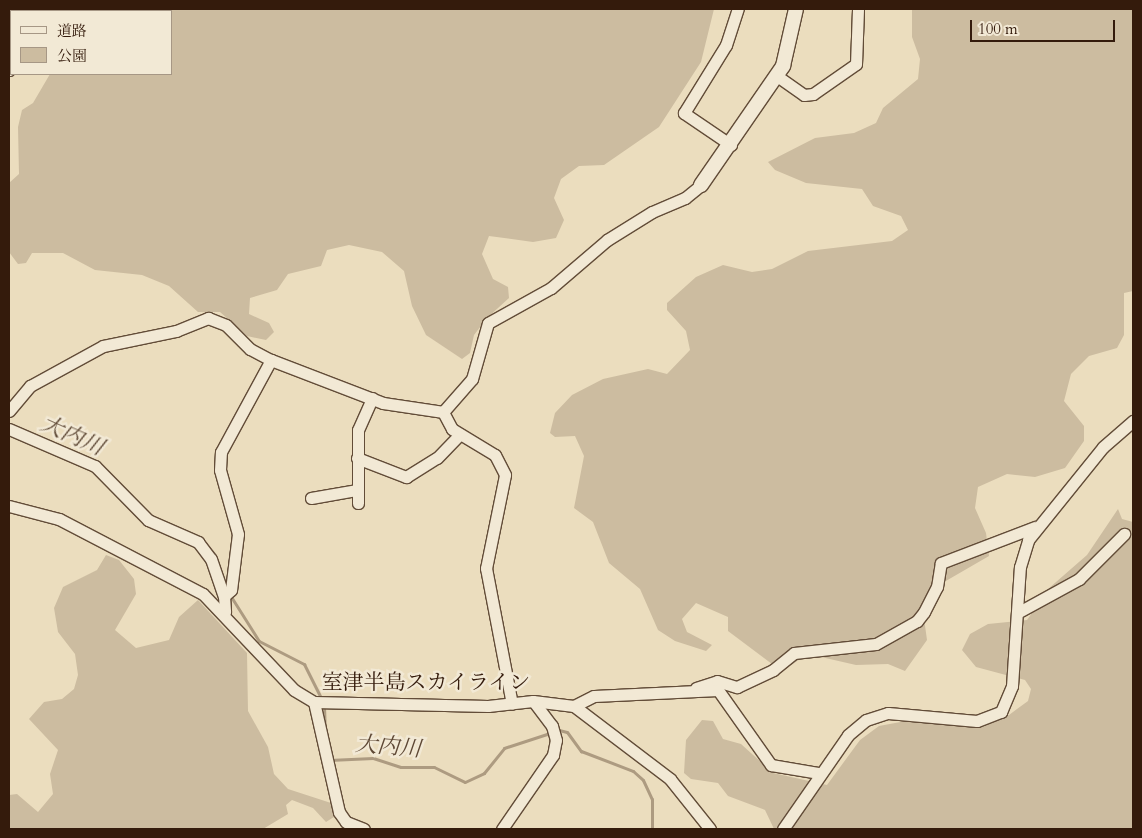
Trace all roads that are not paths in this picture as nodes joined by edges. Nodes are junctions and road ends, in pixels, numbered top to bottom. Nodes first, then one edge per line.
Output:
1 (738, 9) edge
2 (796, 9) edge
3 (858, 9) edge
4 (777, 76) junction
5 (731, 145) junction
6 (700, 185) joint
7 (271, 360) junction
8 (372, 398) junction
9 (9, 411) edge
10 (443, 412) junction
11 (1133, 421) edge
12 (9, 429) edge
13 (460, 434) junction
14 (357, 458) junction
15 (357, 490) junction
16 (311, 498) dead end
17 (358, 504) dead end
18 (9, 506) edge
19 (1035, 527) junction
20 (1124, 534) dead end
21 (227, 594) junction
22 (225, 612) junction
23 (1017, 613) junction
24 (696, 688) junction
25 (314, 702) junction
26 (534, 702) junction
27 (512, 704) junction
28 (574, 706) junction
29 (819, 773) junction
30 (688, 805) junction
31 (364, 829) edge
32 (502, 829) edge
33 (696, 829) edge
34 (710, 829) edge
35 (783, 829) edge

1 - 5 street
2 - 4 street
3 - 4 street
4 - 5 street
5 - 6 street
6 - 10 street
7 - 8 street
7 - 9 street
7 - 21 street
8 - 10 street
8 - 14 street
10 - 13 street
11 - 19 street
12 - 21 street
13 - 14 street
13 - 27 street
14 - 15 street
15 - 16 street
15 - 17 street
18 - 22 street, 室津半島スカイライン
19 - 23 street
19 - 24 street
20 - 23 street
21 - 22 street
22 - 25 street, 室津半島スカイライン
23 - 29 street
24 - 28 street
24 - 29 street
25 - 27 street, 室津半島スカイライン
25 - 31 street
26 - 27 street, 室津半島スカイライン
26 - 28 street, 室津半島スカイライン
26 - 32 street
28 - 30 street
29 - 35 street
30 - 33 street
30 - 34 street

